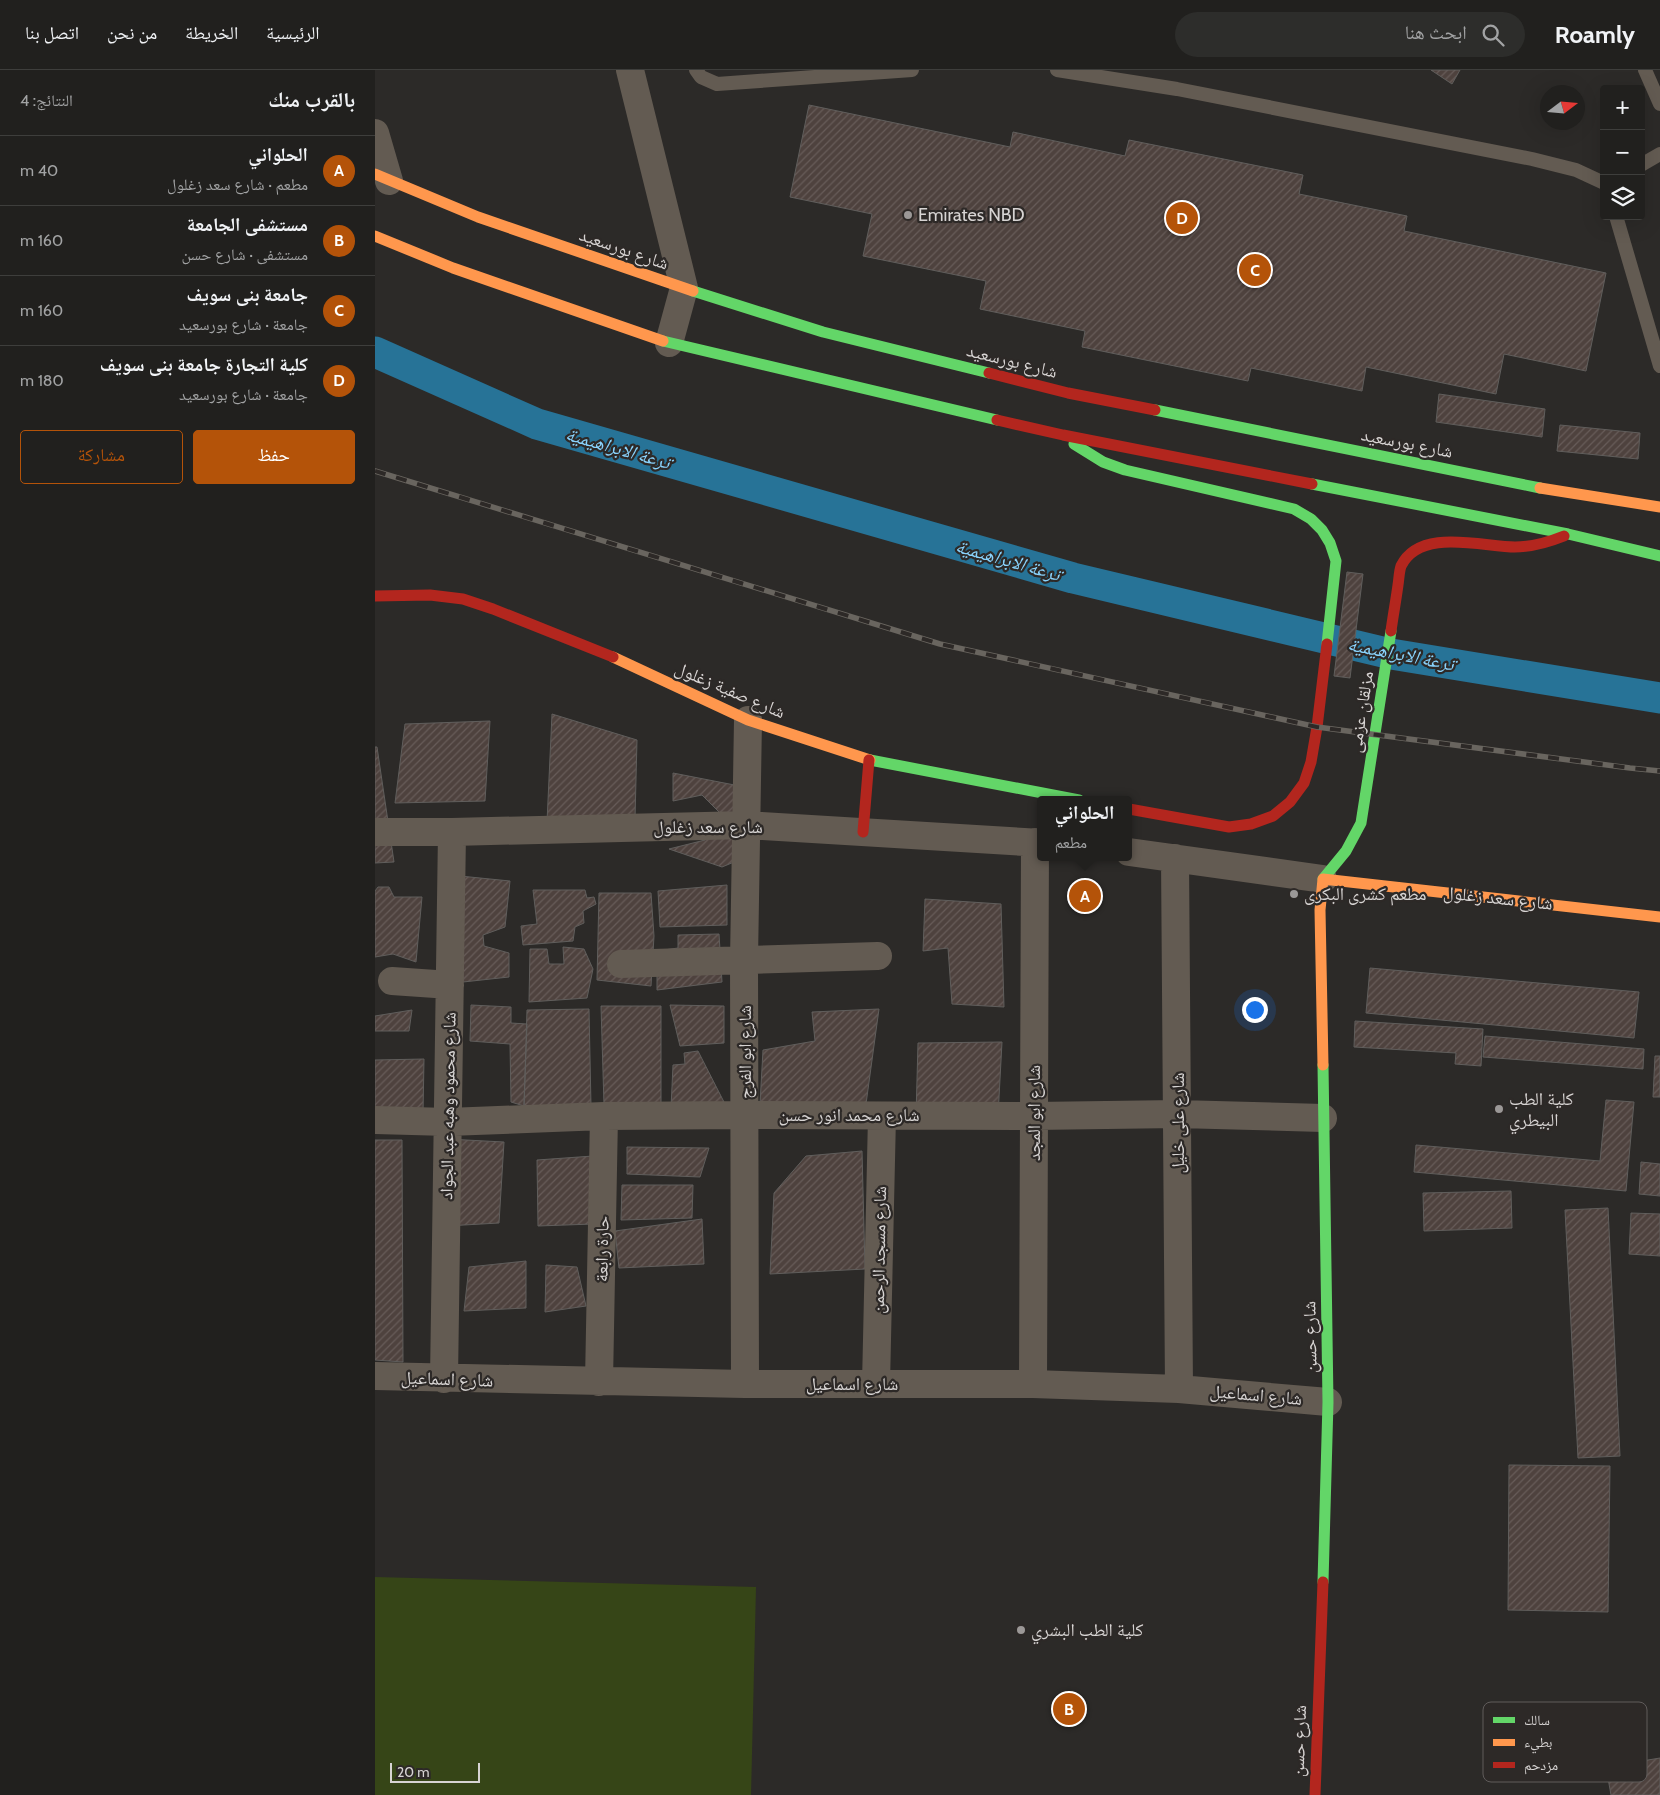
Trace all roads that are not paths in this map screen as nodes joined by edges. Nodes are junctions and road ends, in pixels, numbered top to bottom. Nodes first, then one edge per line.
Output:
1 (630, 70) edge
2 (696, 70) edge
3 (912, 70) edge
4 (1057, 70) edge
5 (1645, 70) edge
6 (1660, 104) edge
7 (375, 133) edge
8 (1660, 154) edge
9 (1645, 163) edge
10 (382, 178) edge
11 (1600, 181) edge
12 (1617, 220) edge
13 (375, 236) edge
14 (684, 288) junction
15 (669, 344) junction
16 (1660, 366) edge
17 (1063, 435) junction
18 (1660, 507) edge
19 (1568, 534) junction
20 (1660, 556) edge
21 (375, 596) edge
22 (748, 720) junction
23 (869, 760) junction
24 (1058, 796) edge
25 (1132, 810) edge
26 (746, 825) junction
27 (375, 832) edge
28 (452, 832) junction
29 (863, 832) junction
30 (1037, 842) edge
31 (1132, 852) edge
32 (1175, 858) junction
33 (1038, 861) edge
34 (1323, 879) junction
35 (1660, 917) edge
36 (878, 956) dead end
37 (744, 960) junction
38 (621, 964) dead end
39 (392, 981) dead end
40 (450, 985) junction
41 (1178, 1114) junction
42 (745, 1115) junction
43 (604, 1116) junction
44 (882, 1116) junction
45 (1034, 1116) junction
46 (1323, 1118) junction
47 (375, 1120) edge
48 (448, 1122) junction
49 (375, 1376) edge
50 (444, 1379) junction
51 (599, 1382) junction
52 (745, 1384) junction
53 (876, 1384) junction
54 (1033, 1384) junction
55 (1179, 1389) junction
56 (1328, 1402) junction
57 (1315, 1795) edge

1 - 14 street
2 - 3 lane
4 - 11 lane
5 - 6 lane
7 - 10 street
8 - 9 lane
10 - 14 street, شارع بورسعيد
12 - 16 lane
13 - 15 street
14 - 15 street
14 - 18 street, شارع بورسعيد
15 - 17 street
17 - 19 street
17 - 25 street
19 - 20 street
19 - 34 street, مزلقان عزمى
21 - 22 street, شارع صفية زغلول
22 - 23 street, شارع صفية زغلول
22 - 26 street, شارع ابو الفرج
23 - 24 street, شارع صفية زغلول
23 - 29 street
26 - 28 street, شارع سعد زغلول
26 - 29 street, شارع سعد زغلول
26 - 37 street, شارع ابو الفرج
27 - 28 street, شارع سعد زغلول
28 - 40 street, شارع محمود وهبه عبد الجواد
29 - 30 street, شارع سعد زغلول
31 - 32 street, شارع سعد زغلول
32 - 34 street, شارع سعد زغلول
32 - 41 street, شارع على خليل
33 - 45 street, شارع ابو المجد
34 - 35 street, شارع سعد زغلول
34 - 46 street, شارع حسن
36 - 37 street
37 - 38 street
37 - 42 street, شارع ابو الفرج
39 - 40 street
40 - 48 street, شارع محمود وهبه عبد الجواد
41 - 45 street, شارع محمد انور حسن
41 - 46 street, شارع محمد انور حسن
41 - 55 street, شارع على خليل
42 - 43 street, شارع محمد انور حسن
42 - 44 street, شارع محمد انور حسن
42 - 52 street, شارع ابو الفرج
43 - 48 street, شارع محمد انور حسن
43 - 51 street, حارة رابعة
44 - 45 street, شارع محمد انور حسن
44 - 53 street, شارع مسجد الرحمن
45 - 54 street, شارع ابو المجد
46 - 56 street, شارع حسن
47 - 48 street, شارع محمد انور حسن
48 - 50 street, شارع محمود وهبه عبد الجواد
49 - 50 street, شارع اسماعيل
50 - 51 street, شارع اسماعيل
51 - 52 street, شارع اسماعيل
52 - 53 street, شارع اسماعيل
53 - 54 street, شارع اسماعيل
54 - 55 street, شارع اسماعيل
55 - 56 street, شارع اسماعيل
56 - 57 street, شارع حسن

